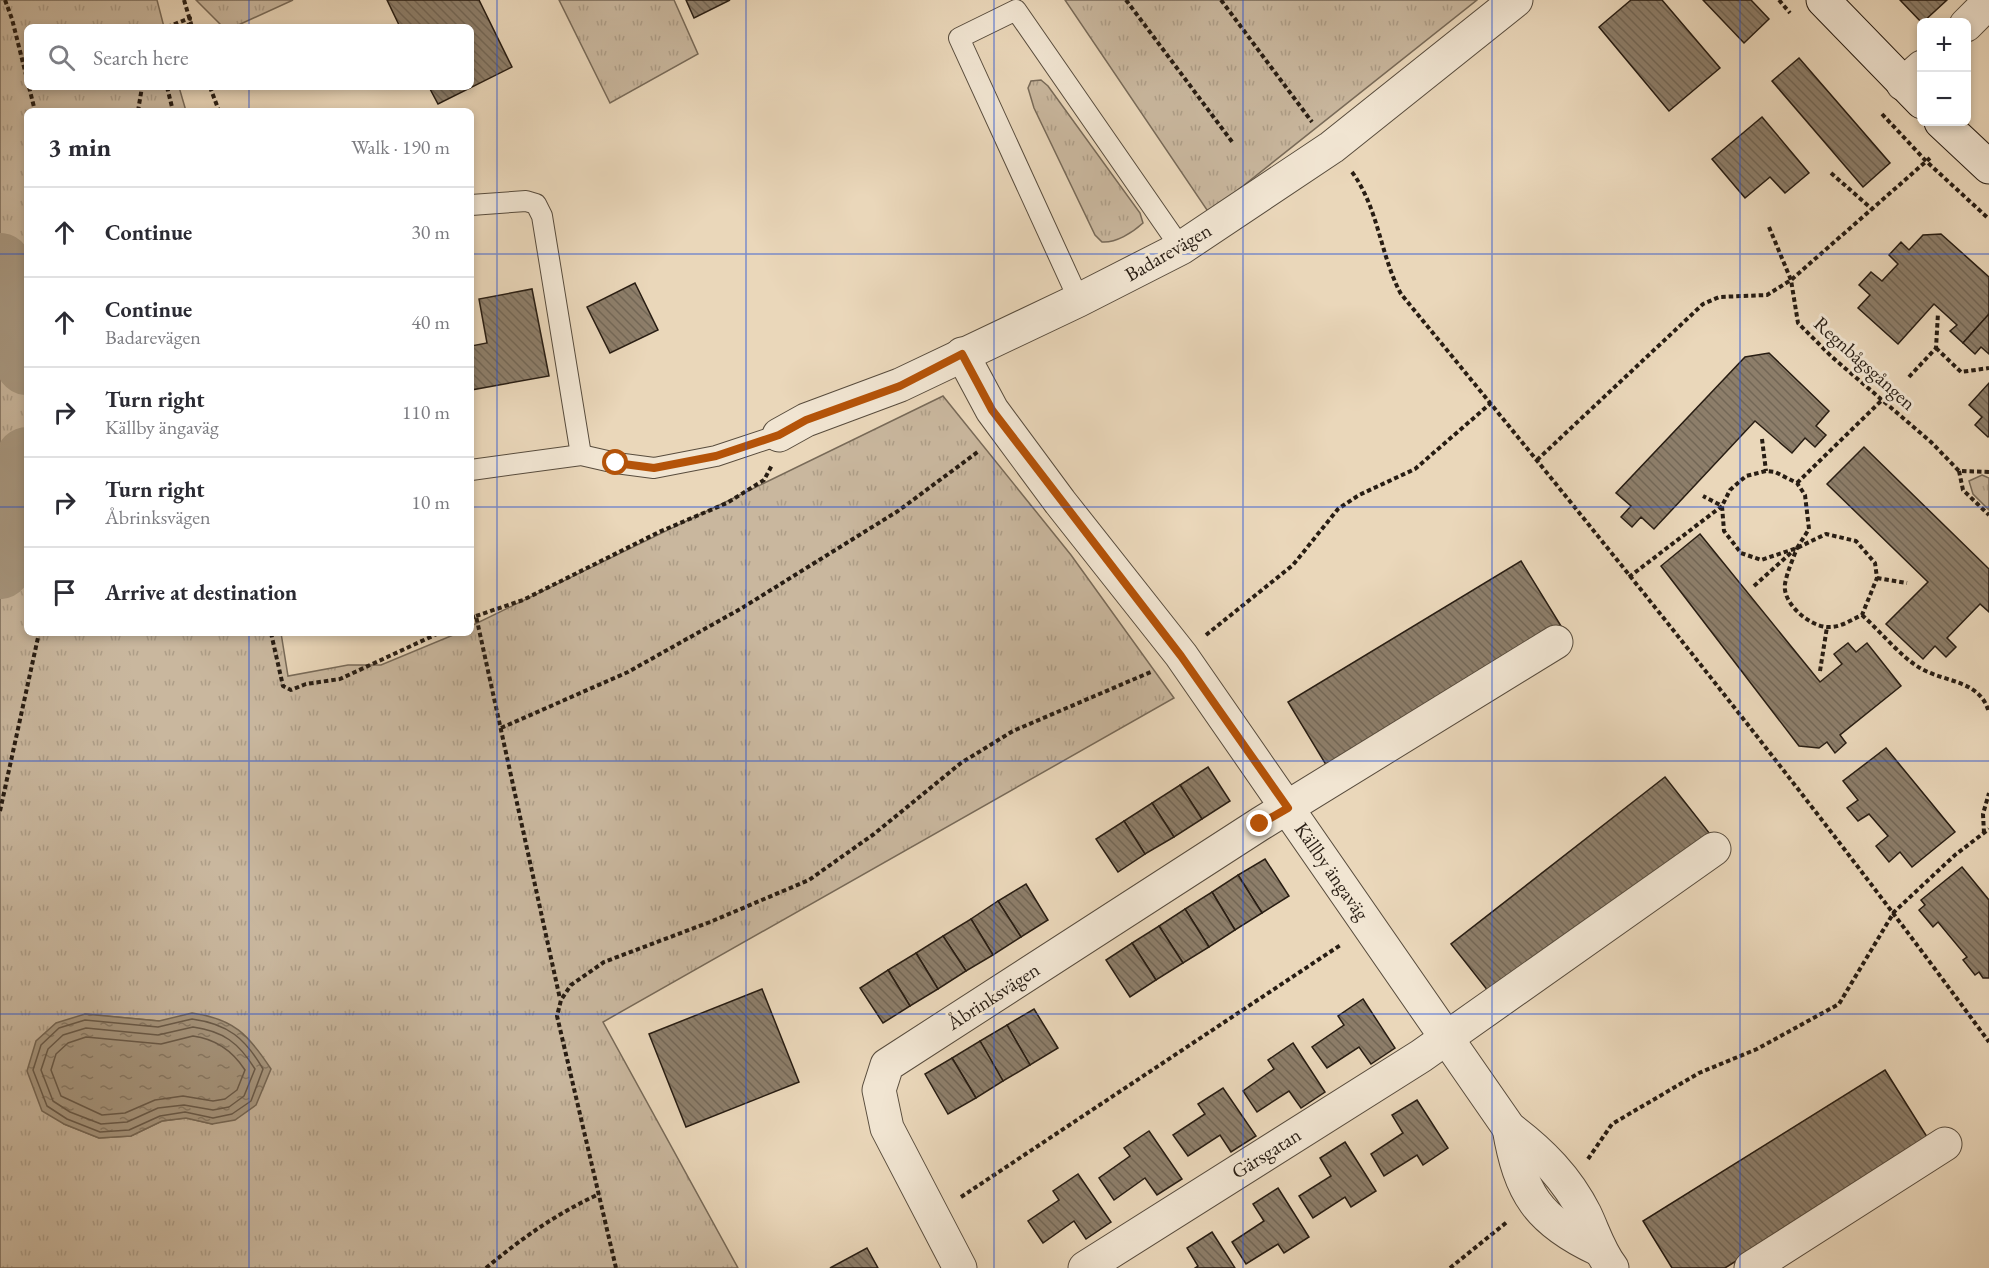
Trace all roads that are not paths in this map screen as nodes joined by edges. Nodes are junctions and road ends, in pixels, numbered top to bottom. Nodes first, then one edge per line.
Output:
1 (1516, 0) edge
2 (1823, 0) edge
3 (1016, 5) edge
4 (1915, 85) edge
5 (1948, 129) edge
6 (1989, 167) edge
7 (474, 205) edge
8 (1181, 248) junction
9 (1079, 300) junction
10 (962, 354) junction
11 (779, 435) joint
12 (581, 455) junction
13 (474, 470) edge
14 (1556, 642) dead end
15 (1288, 808) junction
16 (1714, 849) dead end
17 (1447, 1037) junction
18 (1509, 1128) junction
19 (1945, 1144) dead end
20 (1605, 1258) edge
21 (960, 1268) edge
22 (1085, 1268) edge
23 (1750, 1268) edge

1 - 8 street, Badarevägen
2 - 4 street
3 - 8 lane
3 - 9 lane
5 - 6 street
7 - 12 lane
8 - 9 street, Badarevägen
9 - 10 street, Badarevägen
10 - 11 street, Badarevägen
10 - 15 street, Källby ängaväg
11 - 12 lane
12 - 13 lane
14 - 15 street, Åbrinksvägen
15 - 17 street, Källby ängaväg
15 - 21 street, Åbrinksvägen
16 - 17 street, Gärsgatan
17 - 18 street, Källby ängaväg
17 - 22 street, Gärsgatan
18 - 20 street, Källby ängaväg
18 - 20 street, Källby ängaväg
19 - 23 street

